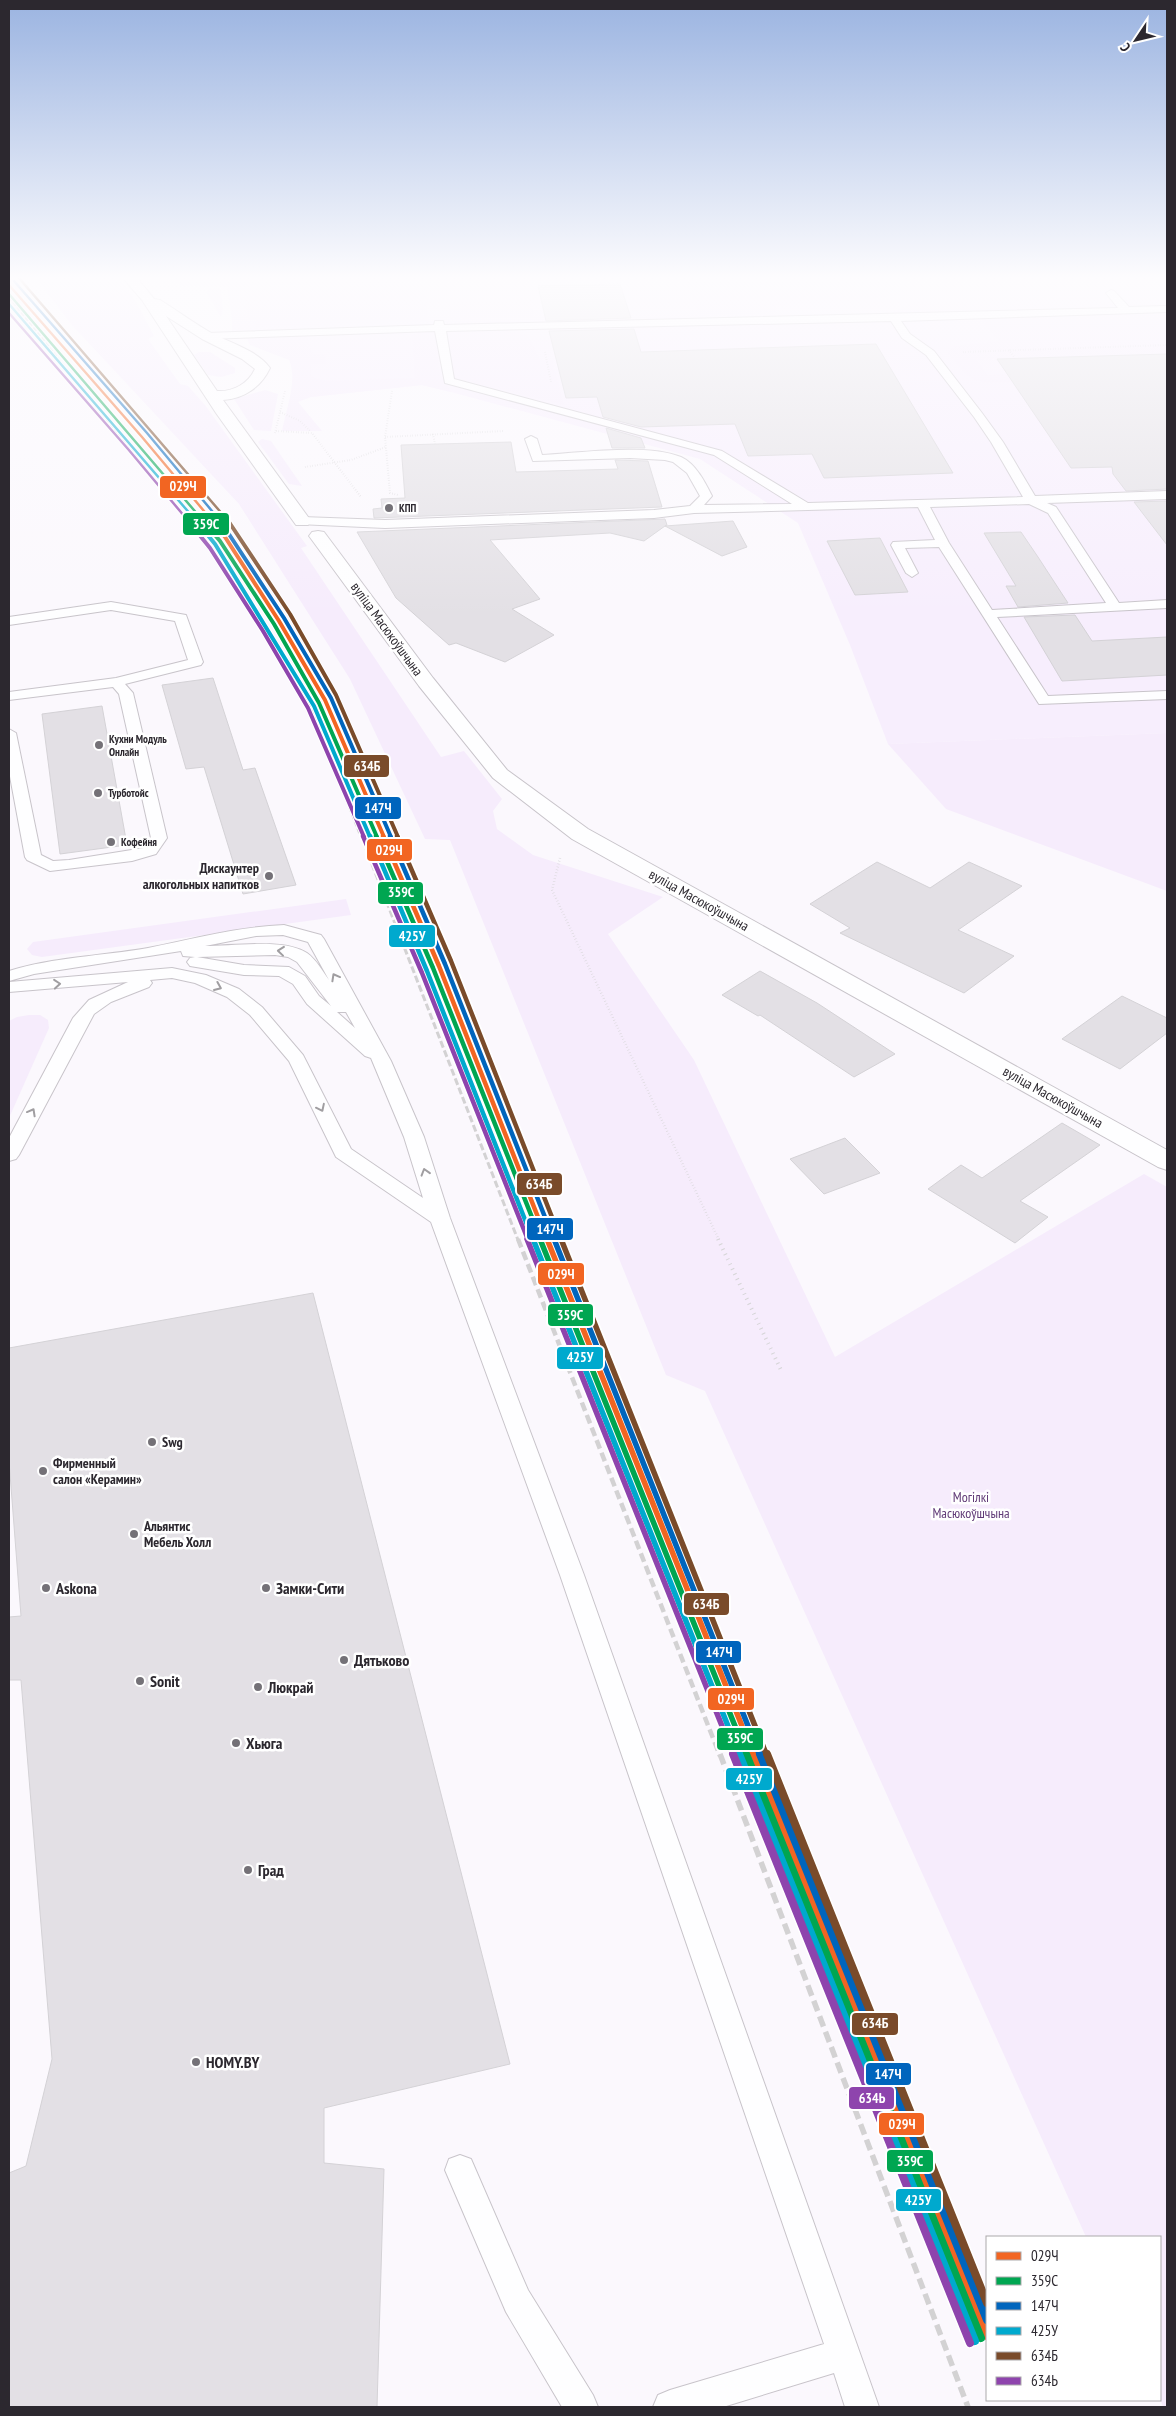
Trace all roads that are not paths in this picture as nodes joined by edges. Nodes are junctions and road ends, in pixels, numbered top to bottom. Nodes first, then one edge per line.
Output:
1 (209, 391) edge
2 (240, 391) edge
3 (485, 391) edge
4 (958, 391) edge
5 (211, 394) junction
6 (234, 395) junction
7 (224, 413) junction
8 (531, 439) road end
9 (1167, 495) edge
10 (1031, 500) junction
11 (922, 504) junction
12 (806, 508) junction
13 (694, 509) junction
14 (302, 520) joint
15 (318, 536) dead end
16 (943, 543) junction
17 (912, 573) dead end
18 (1167, 604) edge
19 (1116, 608) junction
20 (988, 614) junction
21 (9, 621) edge
22 (116, 682) junction
23 (1167, 695) edge
24 (9, 696) edge
25 (9, 733) edge
26 (147, 953) junction
27 (172, 973) junction
28 (9, 976) edge
29 (9, 987) edge
30 (382, 1061) junction
31 (9, 1155) edge
32 (1167, 1161) edge
33 (440, 1218) junction
34 (460, 2170) dead end
35 (844, 2354) junction
36 (581, 2407) edge
37 (670, 2407) edge
38 (862, 2407) edge

1 - 5 street
2 - 6 street
3 - 12 lane
4 - 10 lane
5 - 6 street
5 - 7 street
6 - 7 street
7 - 14 street
8 - 13 lane
9 - 10 lane
10 - 11 lane
10 - 19 lane
11 - 12 lane
11 - 16 lane
12 - 13 lane
13 - 14 lane
15 - 32 street, вуліца Масюкоўшчына
16 - 17 lane
16 - 20 lane
18 - 19 lane
19 - 20 lane
20 - 23 lane
21 - 22 lane
22 - 24 lane
22 - 25 lane
26 - 28 lane
26 - 30 lane
30 -> 26 lane
29 -> 27 lane
31 -> 27 lane
27 -> 33 lane
33 -> 30 lane
33 - 35 lane
34 - 36 lane
35 - 37 lane
35 - 38 lane

